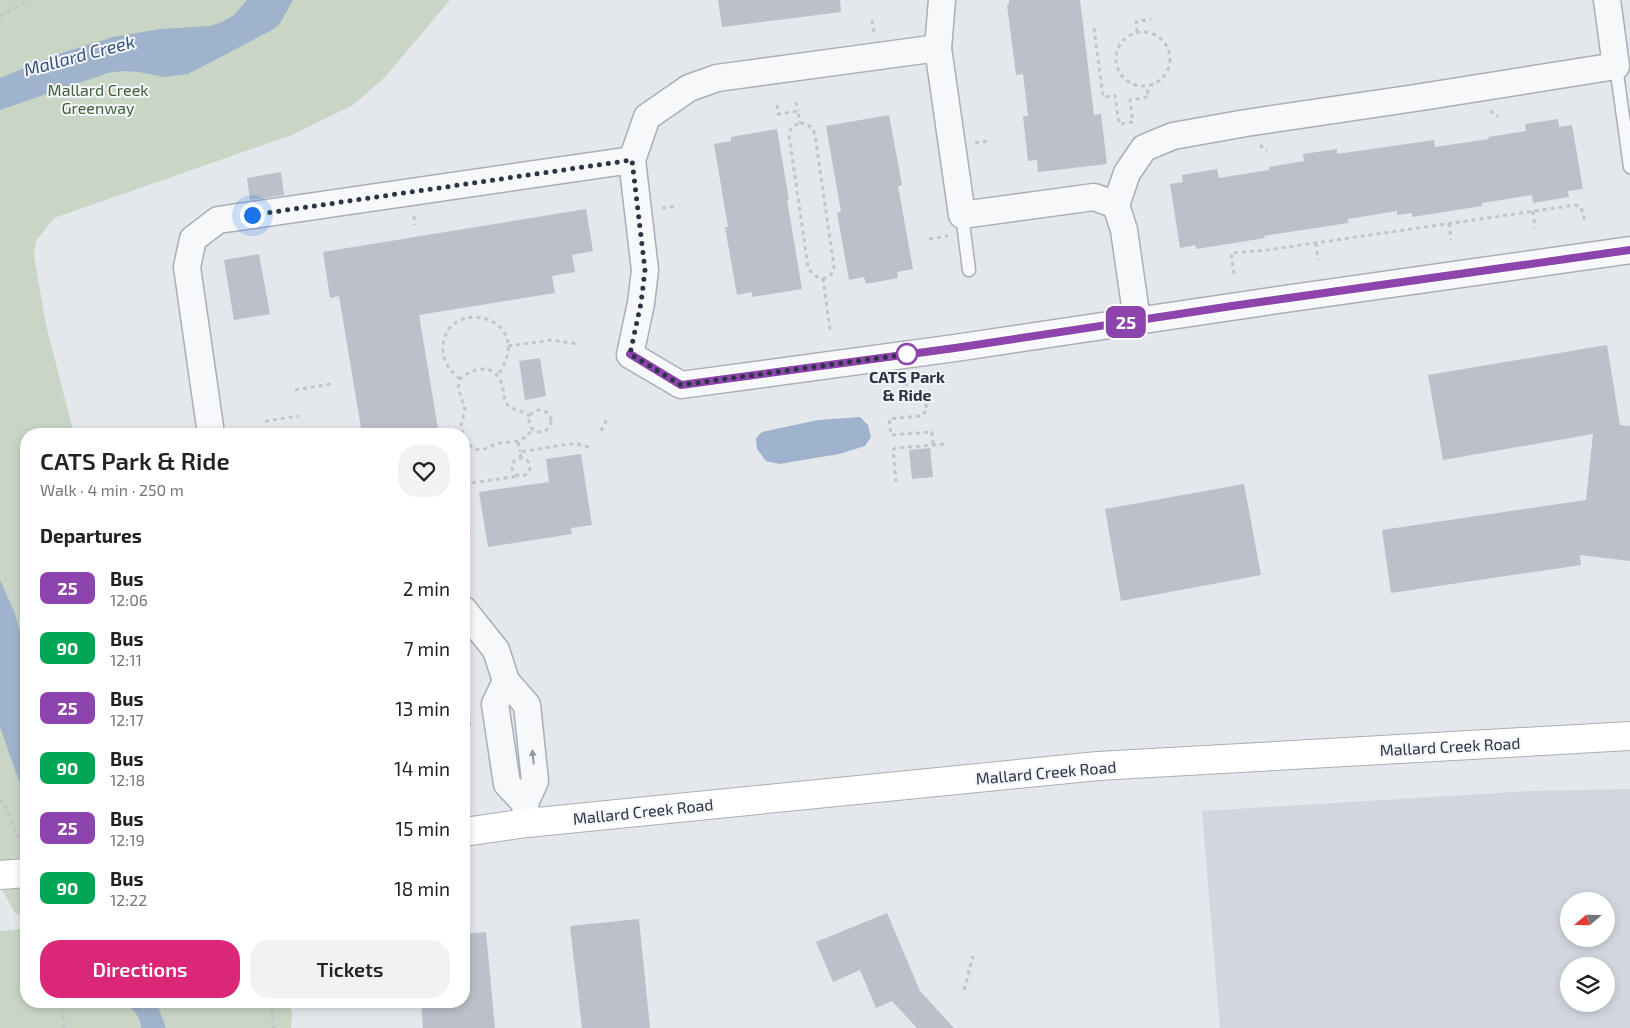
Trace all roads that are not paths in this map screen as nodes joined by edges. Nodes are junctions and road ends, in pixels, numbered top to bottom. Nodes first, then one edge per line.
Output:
1 (942, 0) edge
2 (1607, 0) edge
3 (938, 48) junction
4 (1616, 66) junction
5 (632, 160) junction
6 (1630, 167) edge
7 (1116, 205) junction
8 (962, 215) junction
9 (1630, 250) edge
10 (968, 270) dead end
11 (1137, 320) junction
12 (210, 428) edge
13 (470, 618) edge
14 (1630, 736) edge
15 (526, 813) junction
16 (470, 830) edge
17 (20, 873) edge
18 (0, 875) edge

1 - 3 street
2 - 4 street
3 - 5 street
3 - 8 street
4 - 6 lane
4 - 7 street
5 - 11 street
5 - 12 street
7 - 8 street
7 - 11 street
8 - 10 lane
9 - 11 street
13 - 15 street
14 - 15 main road, Mallard Creek Road
15 - 16 main road, Mallard Creek Road
17 - 18 main road

